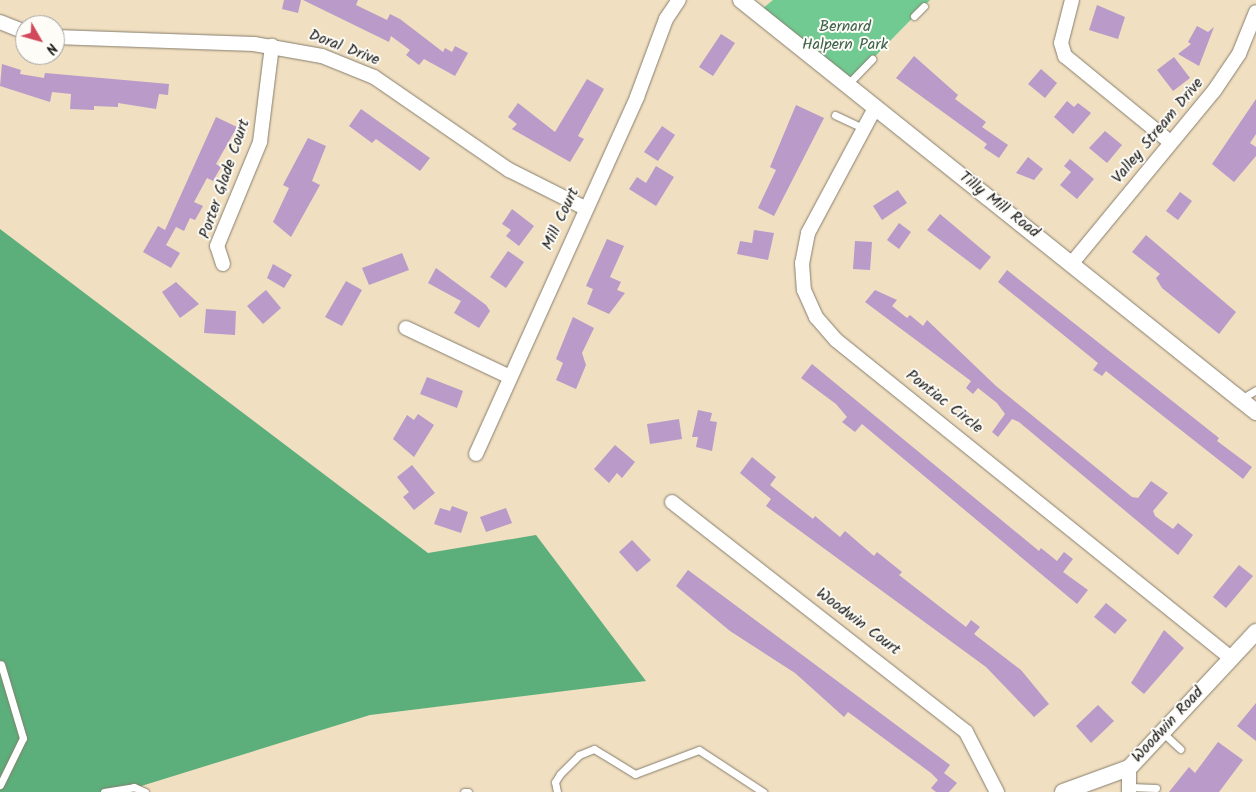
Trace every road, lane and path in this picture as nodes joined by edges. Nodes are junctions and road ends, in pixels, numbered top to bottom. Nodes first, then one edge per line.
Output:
1 (679, 0) edge
2 (741, 0) edge
3 (1072, 0) edge
4 (924, 6) dead end
5 (1256, 12) edge
6 (914, 16) dead end
7 (0, 22) edge
8 (15, 28) edge
9 (65, 37) edge
10 (272, 46) junction
11 (872, 59) dead end
12 (848, 84) junction
13 (875, 108) junction
14 (835, 115) dead end
15 (863, 128) junction
16 (1170, 142) junction
17 (585, 208) junction
18 (1072, 263) junction
19 (223, 264) dead end
20 (406, 328) dead end
21 (508, 376) junction
22 (1256, 390) edge
23 (1240, 400) junction
24 (1256, 412) edge
25 (476, 454) dead end
26 (672, 502) dead end
27 (1256, 632) edge
28 (1231, 658) junction
29 (1, 664) dead end
30 (1162, 732) junction
31 (1180, 749) dead end
32 (1129, 768) junction
33 (0, 785) edge
34 (1156, 788) dead end
35 (1130, 790) edge
36 (104, 792) edge
37 (145, 792) edge
38 (464, 792) edge
39 (468, 792) edge
40 (557, 792) edge
41 (763, 792) edge
42 (998, 792) edge
43 (1064, 792) edge

1 - 17 street, Mill Court
2 - 12 street, Tilly Mill Road
3 - 16 street
4 - 6 lane
5 - 16 street, Valley Stream Drive
7 - 8 street
9 - 10 street, Doral Drive
10 - 17 street, Doral Drive
10 - 19 street, Porter Glade Court
11 - 12 lane
12 - 13 street, Tilly Mill Road
13 - 15 street, Pontiac Circle
13 - 18 street, Tilly Mill Road
14 - 15 lane
15 - 28 street, Pontiac Circle
16 - 18 street, Valley Stream Drive
17 - 21 street, Mill Court
18 - 23 street, Tilly Mill Road
20 - 21 street
21 - 25 street, Mill Court
22 - 23 lane
23 - 24 street, Tilly Mill Road
26 - 42 street, Woodwin Court
27 - 28 street, Woodwin Road
28 - 30 street, Woodwin Road
29 - 33 lane
30 - 31 lane
30 - 32 street, Woodwin Road
32 - 35 street
32 - 43 street, Woodwin Road
34 - 35 lane
36 - 37 lane
38 - 39 lane
40 - 41 lane

